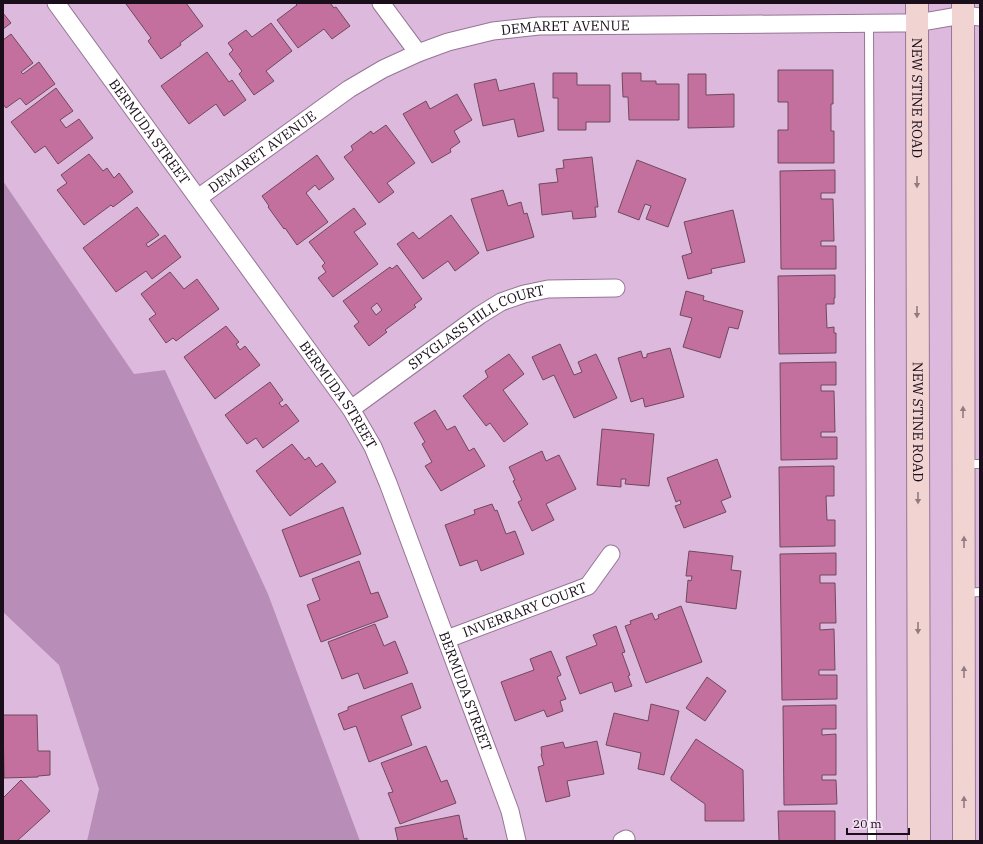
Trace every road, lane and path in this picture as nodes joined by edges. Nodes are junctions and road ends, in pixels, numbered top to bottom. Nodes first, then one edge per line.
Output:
1 (56, 3) edge
2 (382, 3) edge
3 (968, 12) edge
4 (917, 13) edge
5 (869, 23) junction
6 (418, 53) junction
7 (198, 198) junction
8 (616, 288) dead end
9 (351, 409) junction
10 (972, 464) edge
11 (611, 554) dead end
12 (972, 592) edge
13 (447, 639) junction
14 (517, 841) edge
15 (872, 841) edge
16 (919, 841) edge
17 (964, 841) edge

1 - 7 street, BERMUDA STREET
2 - 6 street
3 - 4 street, DEMARET AVENUE
10 -> 3 main road
4 - 5 street, DEMARET AVENUE
4 -> 16 main road, NEW STINE ROAD
5 - 6 street, DEMARET AVENUE
5 - 15 lane
6 - 7 street, DEMARET AVENUE
7 - 9 street, BERMUDA STREET
8 - 9 street, SPYGLASS HILL COURT
9 - 13 street, BERMUDA STREET
12 -> 10 main road
11 - 13 street, INVERRARY COURT
17 -> 12 main road
13 - 14 street, BERMUDA STREET

